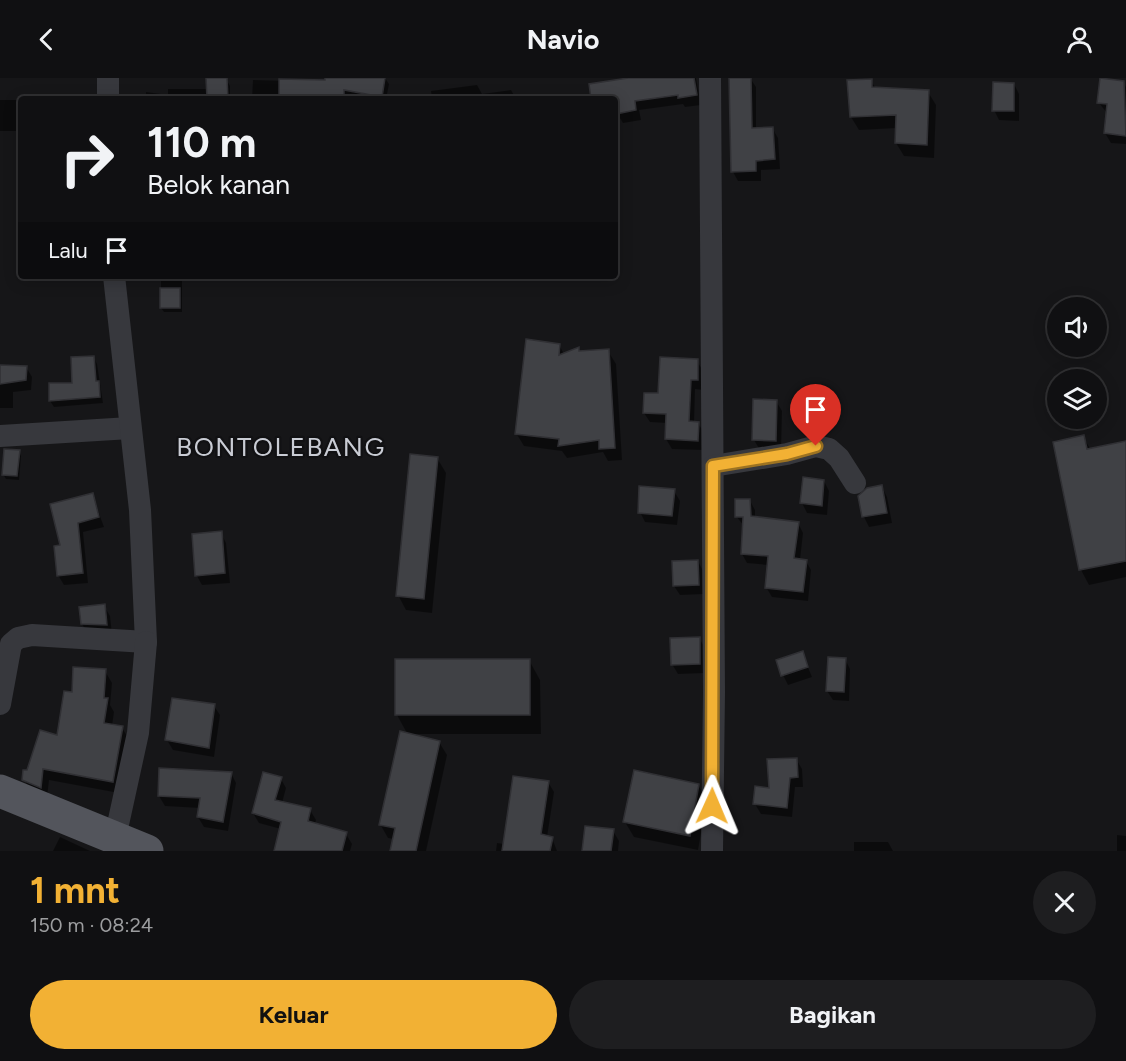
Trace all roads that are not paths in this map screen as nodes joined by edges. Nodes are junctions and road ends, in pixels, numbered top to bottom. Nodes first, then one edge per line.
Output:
1 (108, 78) edge
2 (710, 78) edge
3 (108, 96) edge
4 (114, 279) edge
5 (130, 428) junction
6 (0, 436) edge
7 (713, 466) junction
8 (855, 483) dead end
9 (146, 642) junction
10 (0, 704) edge
11 (0, 791) edge
12 (115, 838) junction
13 (147, 851) edge
14 (712, 851) edge

1 - 3 street
2 - 7 street
4 - 5 street
5 - 6 street
5 - 9 street
7 - 8 street
7 - 14 street
9 - 10 street
9 - 12 street
11 - 12 main road
12 - 13 main road

